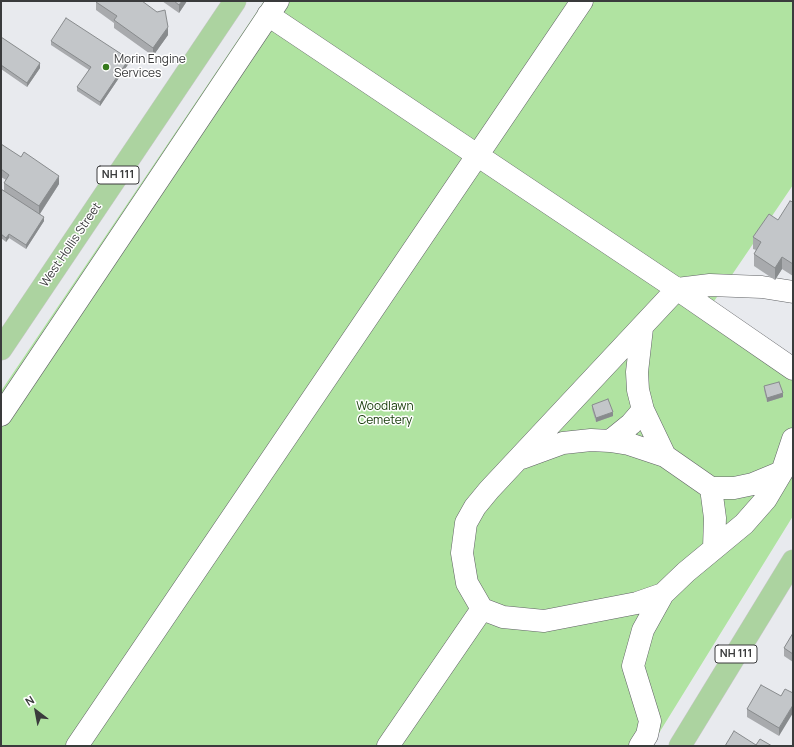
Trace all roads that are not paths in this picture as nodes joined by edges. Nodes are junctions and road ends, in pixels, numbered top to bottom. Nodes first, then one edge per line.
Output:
1 (235, 1) edge
2 (582, 1) edge
3 (273, 8) edge
4 (478, 155) junction
5 (677, 289) junction
6 (793, 292) edge
7 (642, 328) junction
8 (1, 349) edge
9 (793, 370) edge
10 (643, 410) junction
11 (1, 415) edge
12 (793, 439) edge
13 (610, 440) junction
14 (665, 456) junction
15 (518, 459) junction
16 (782, 472) junction
17 (710, 488) junction
18 (714, 548) junction
19 (793, 561) edge
20 (663, 594) junction
21 (482, 609) junction
22 (78, 746) edge
23 (388, 746) edge
24 (640, 746) edge
25 (680, 746) edge

1 - 8 main road, West Hollis Street / NH 111
2 - 4 lane
3 - 4 lane
3 - 11 lane
4 - 5 lane
4 - 22 lane
5 - 6 lane
5 - 7 lane
5 - 9 lane
7 - 10 lane
7 - 15 lane
10 - 13 lane
10 - 14 lane
12 - 16 lane
13 - 14 lane
13 - 15 lane
14 - 17 lane
15 - 21 lane
16 - 17 lane
16 - 18 lane
17 - 18 lane
18 - 20 lane
19 - 25 main road, NH 111
20 - 21 lane
20 - 24 lane
21 - 23 lane

